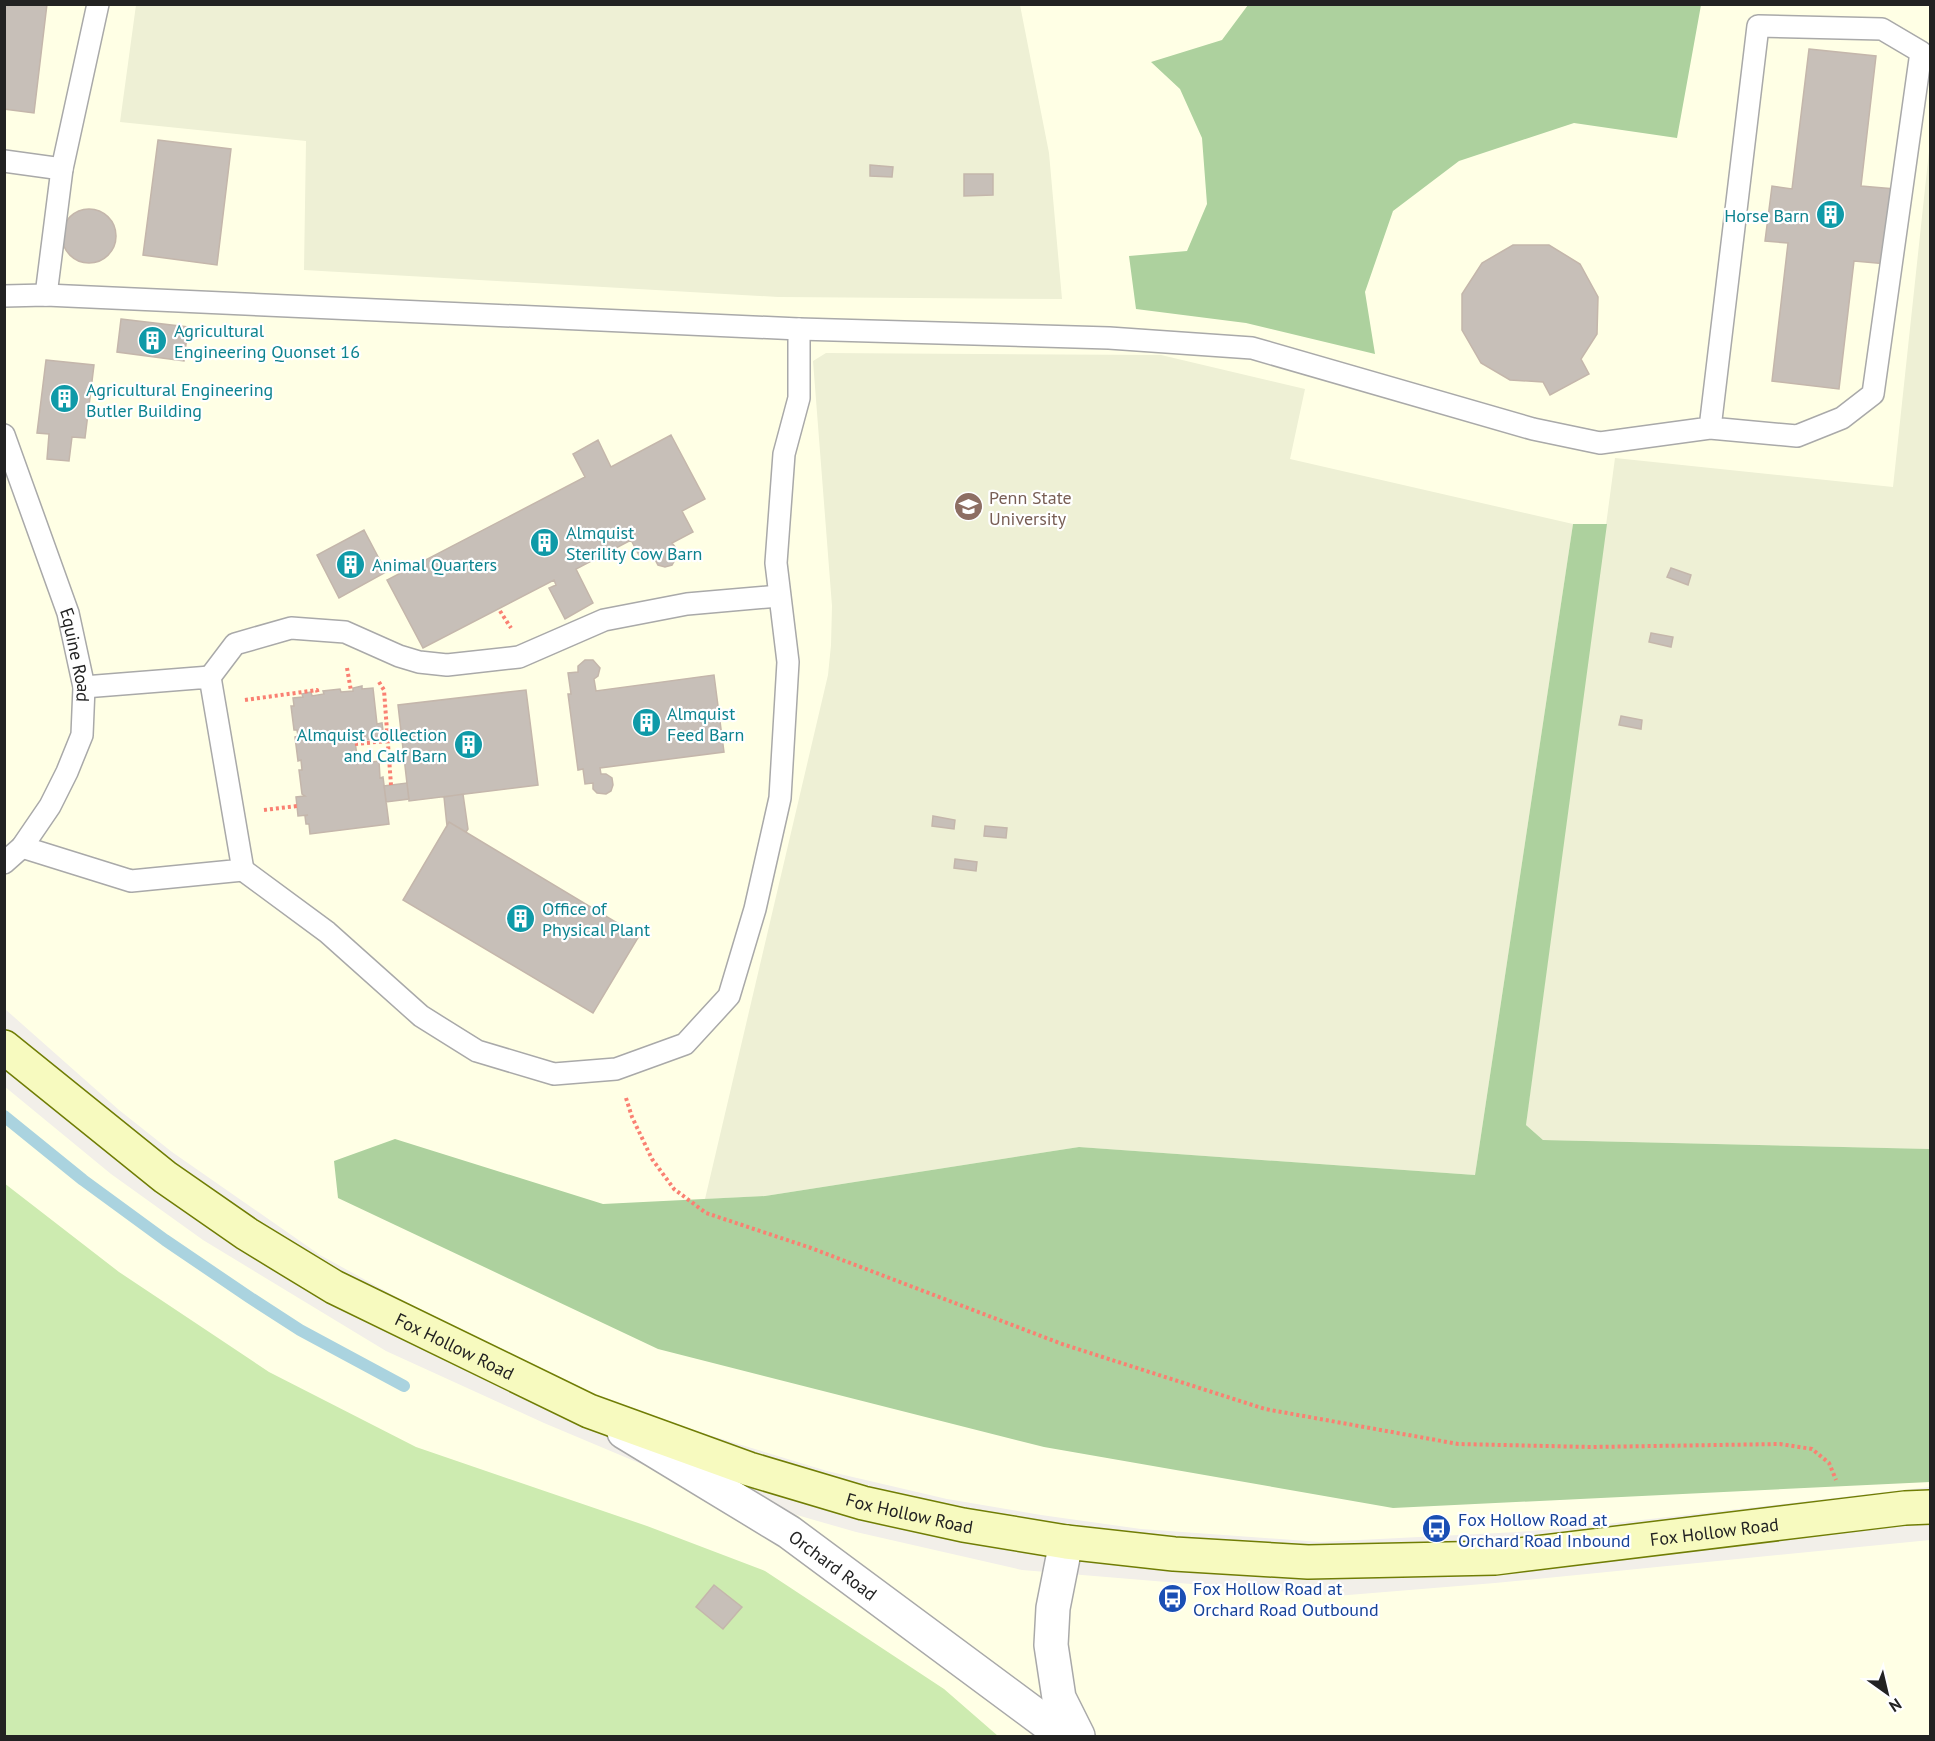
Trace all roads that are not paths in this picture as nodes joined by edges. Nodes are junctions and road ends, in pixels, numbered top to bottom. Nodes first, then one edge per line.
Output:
1 (98, 4) edge
2 (4, 161) edge
3 (63, 169) junction
4 (46, 295) junction
5 (4, 296) edge
6 (799, 329) junction
7 (1710, 428) junction
8 (4, 435) edge
9 (779, 596) junction
10 (210, 677) junction
11 (84, 687) junction
12 (22, 847) junction
13 (4, 863) edge
14 (243, 870) junction
15 (4, 1047) edge
16 (589, 1411) junction
17 (1930, 1507) edge
18 (1066, 1542) junction
19 (1064, 1737) edge
20 (1078, 1737) edge

1 - 3 lane
2 - 3 lane
3 - 4 lane
4 - 5 lane
4 - 6 lane
6 - 7 lane
6 - 9 lane
7 - 7 lane
8 - 11 lane, Equine Road
9 - 10 lane
9 - 14 lane
10 - 11 lane
10 - 14 lane
11 - 12 lane, Equine Road
12 - 13 lane, Equine Road
12 - 14 lane
15 - 16 main road, Fox Hollow Road
16 - 18 main road, Fox Hollow Road
16 - 19 street, Orchard Road
17 - 18 main road, Fox Hollow Road
18 - 20 street

